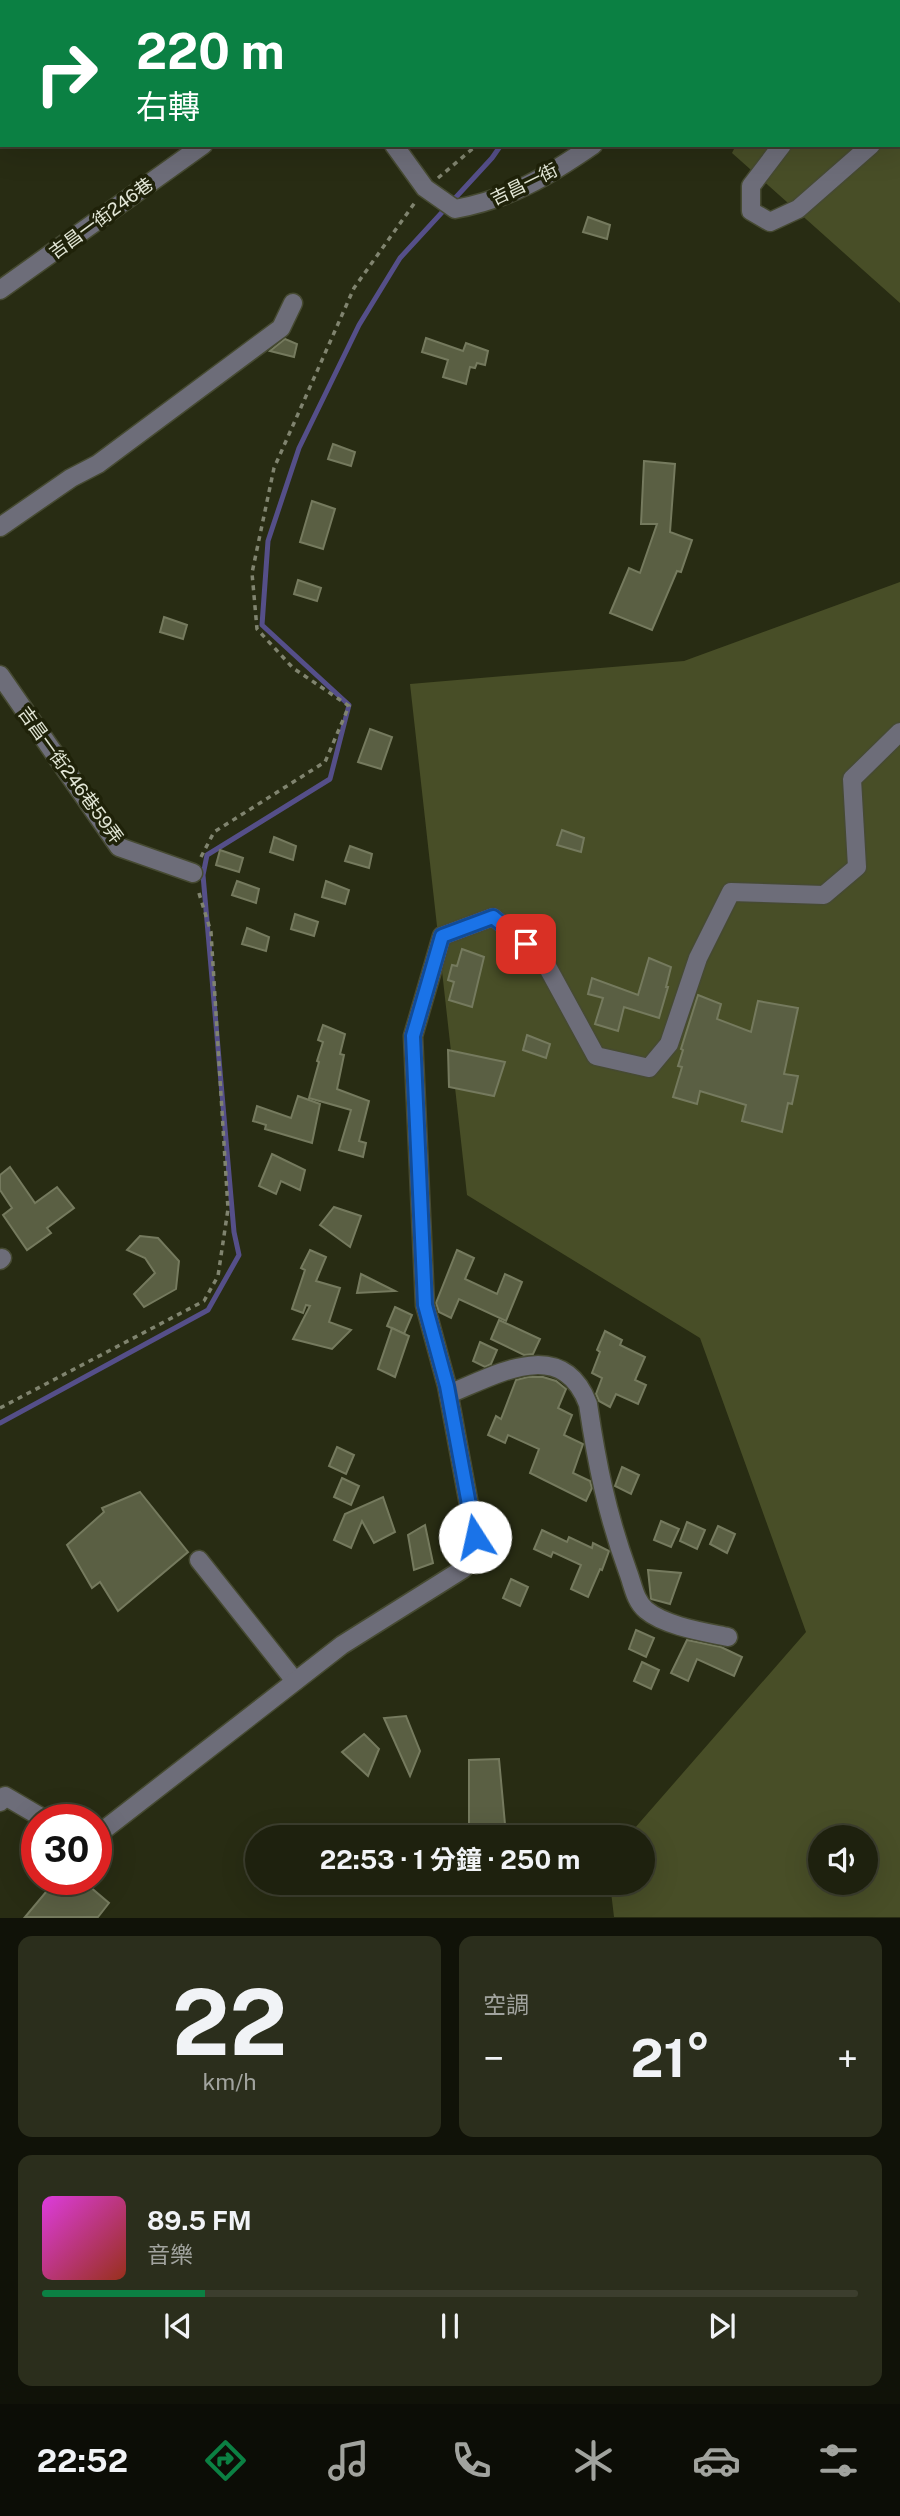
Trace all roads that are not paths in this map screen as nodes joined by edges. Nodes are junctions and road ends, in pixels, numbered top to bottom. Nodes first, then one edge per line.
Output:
1 (200, 147) edge
2 (395, 147) edge
3 (590, 147) edge
4 (781, 147) edge
5 (869, 147) edge
6 (0, 290) edge
7 (293, 303) dead end
8 (0, 527) edge
9 (0, 675) edge
10 (900, 732) edge
11 (193, 873) road end
12 (449, 1394) junction
13 (199, 1560) dead end
14 (728, 1637) dead end
15 (295, 1681) junction
16 (2, 1795) edge
17 (21, 1806) edge
18 (112, 1824) edge

1 - 6 street, 吉昌一街246巷
2 - 3 street, 吉昌一街
4 - 5 street
7 - 8 street
9 - 11 street, 吉昌一街246巷59弄
10 - 12 street
12 - 14 street
12 - 15 street
13 - 15 street
15 - 18 street
16 - 17 street

